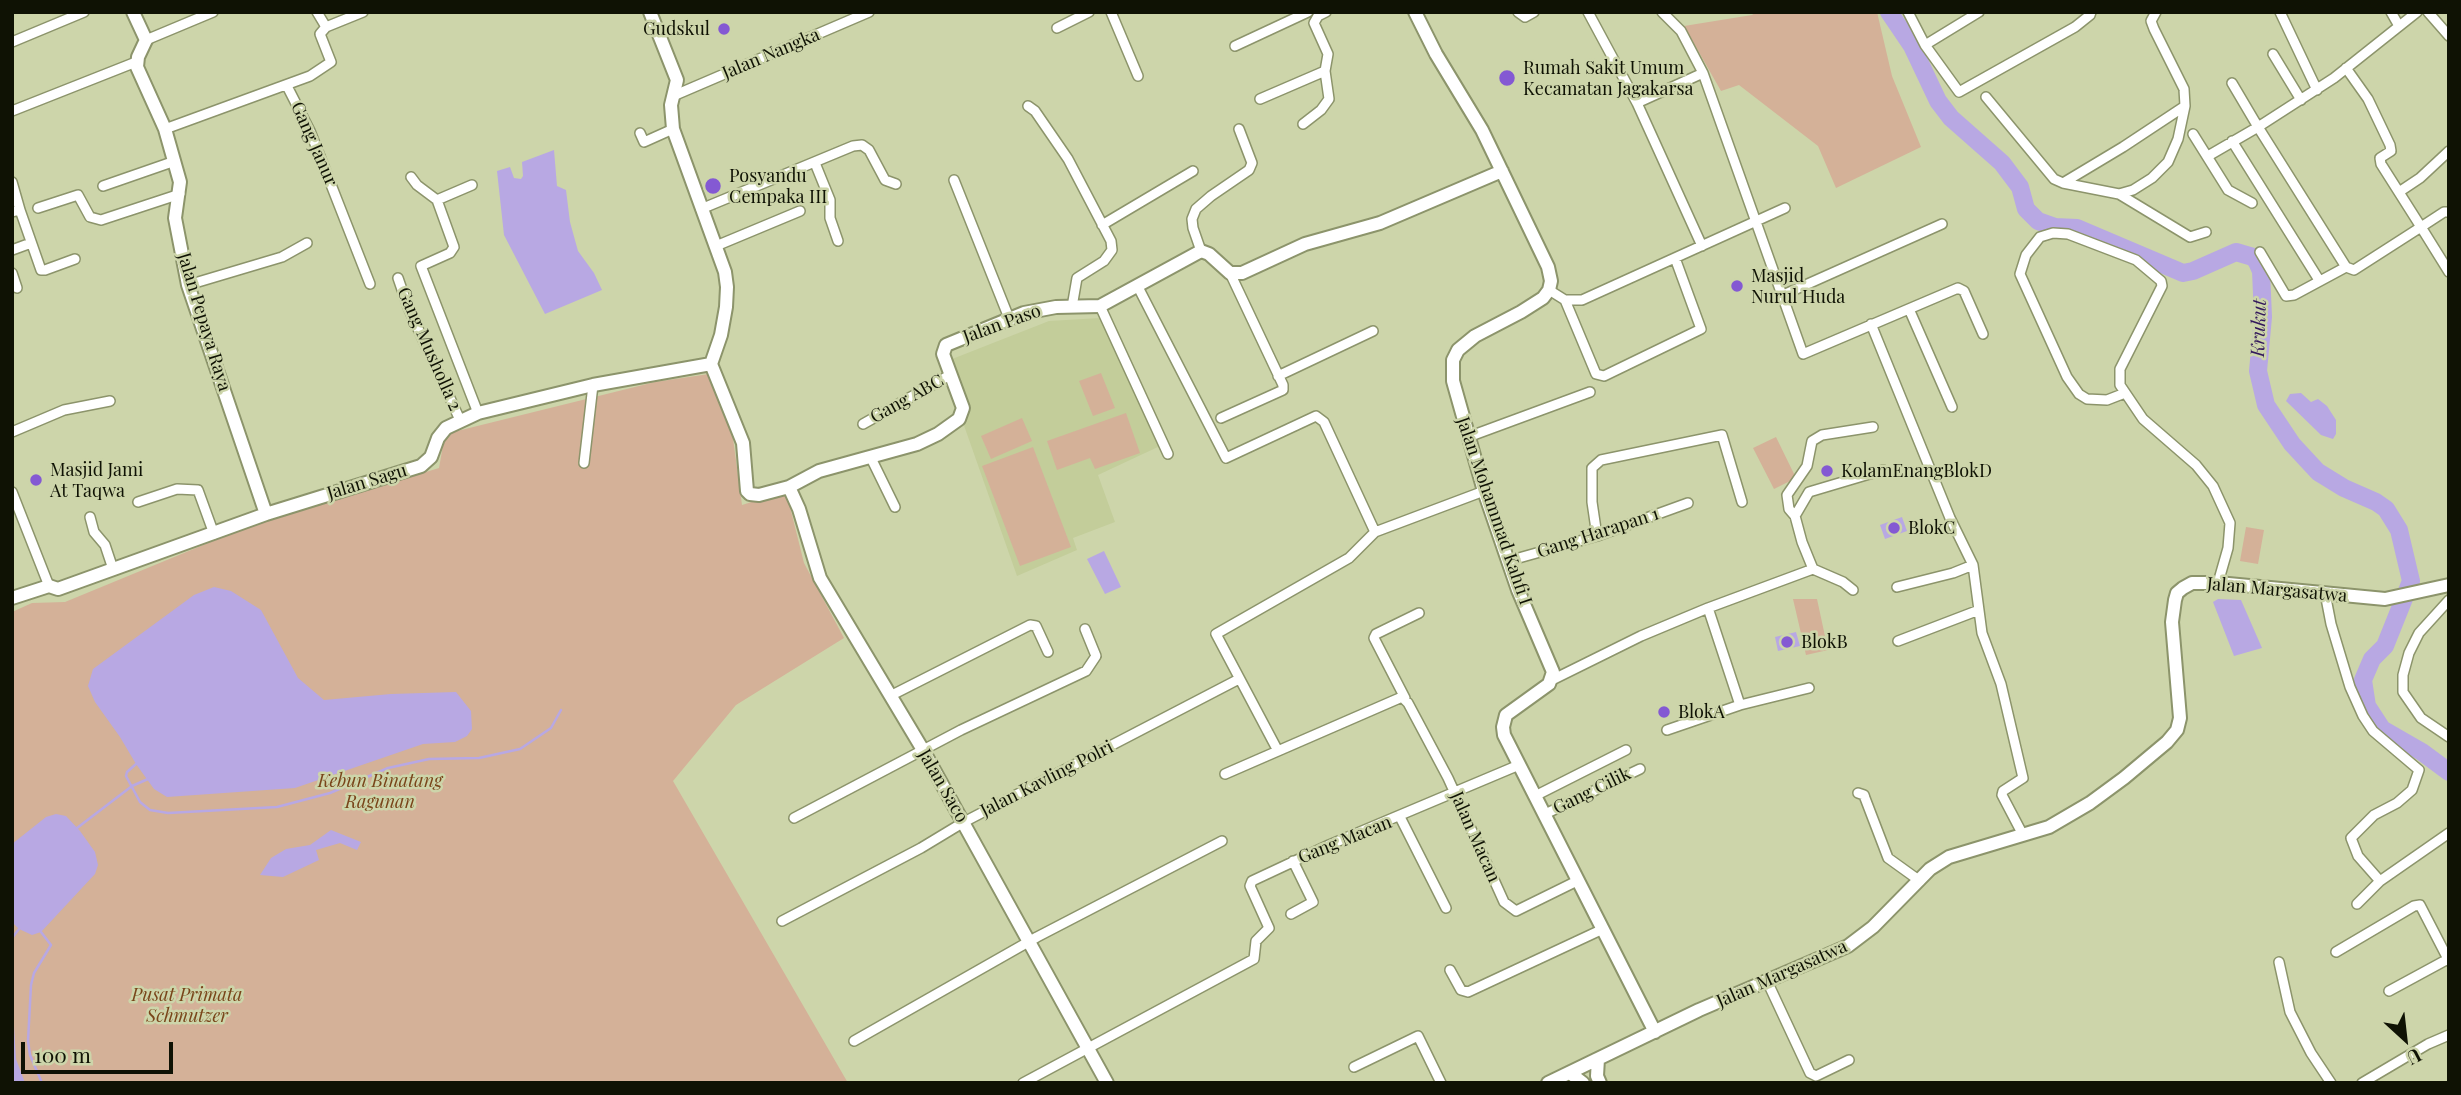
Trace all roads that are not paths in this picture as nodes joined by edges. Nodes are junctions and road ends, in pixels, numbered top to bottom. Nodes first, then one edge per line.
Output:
1 (84, 12) edge
2 (133, 12) edge
3 (212, 12) edge
4 (317, 12) edge
5 (363, 12) edge
6 (650, 12) edge
7 (869, 12) edge
8 (1089, 12) edge
9 (1111, 12) edge
10 (1308, 12) edge
11 (1326, 12) edge
12 (1518, 12) edge
13 (1534, 12) edge
14 (1588, 12) edge
15 (1662, 12) edge
16 (1908, 12) edge
17 (1979, 12) edge
18 (2091, 12) edge
19 (2155, 12) edge
20 (2280, 12) edge
21 (2392, 12) edge
22 (2417, 12) edge
23 (2428, 12) edge
24 (1419, 14) edge
25 (2399, 26) junction
26 (326, 27) junction
27 (1058, 27) dead end
28 (2449, 36) edge
29 (146, 40) junction
30 (12, 42) edge
31 (1926, 45) junction
32 (1235, 46) dead end
33 (2273, 54) dead end
34 (136, 62) junction
35 (2346, 68) junction
36 (1325, 71) junction
37 (1703, 73) junction
38 (1138, 76) dead end
39 (2232, 83) dead end
40 (287, 86) junction
41 (2317, 90) junction
42 (673, 96) junction
43 (1986, 97) dead end
44 (1260, 99) dead end
45 (2301, 100) junction
46 (1637, 103) junction
47 (1028, 106) dead end
48 (2185, 106) junction
49 (12, 111) edge
50 (1303, 124) dead end
51 (2258, 127) junction
52 (165, 128) junction
53 (673, 129) junction
54 (1239, 129) dead end
55 (640, 133) dead end
56 (2193, 134) dead end
57 (2232, 141) junction
58 (2449, 151) edge
59 (2208, 156) junction
60 (175, 161) junction
61 (815, 163) junction
62 (1193, 171) dead end
63 (1502, 171) junction
64 (411, 177) dead end
65 (954, 180) dead end
66 (12, 182) edge
67 (2063, 183) junction
68 (896, 184) dead end
69 (472, 185) dead end
70 (103, 186) dead end
71 (2399, 192) junction
72 (180, 194) junction
73 (2119, 194) junction
74 (437, 200) junction
75 (2252, 204) dead end
76 (38, 208) dead end
77 (1785, 208) dead end
78 (701, 209) junction
79 (16, 211) edge
80 (800, 211) dead end
81 (2449, 212) edge
82 (1756, 221) junction
83 (1942, 224) dead end
84 (1102, 225) junction
85 (2421, 227) junction
86 (2206, 232) dead end
87 (838, 242) dead end
88 (31, 243) junction
89 (307, 243) dead end
90 (716, 246) junction
91 (1702, 246) junction
92 (12, 250) edge
93 (1201, 251) junction
94 (2260, 252) dead end
95 (2445, 257) edge
96 (1675, 258) junction
97 (75, 259) dead end
98 (2346, 267) junction
99 (2449, 272) edge
100 (12, 273) edge
101 (1230, 273) junction
102 (398, 278) dead end
103 (2319, 281) junction
104 (370, 284) dead end
105 (188, 285) junction
106 (1138, 287) junction
107 (17, 288) dead end
108 (1549, 290) junction
109 (1783, 295) junction
110 (1565, 300) junction
111 (1100, 306) junction
112 (1072, 307) junction
113 (1909, 309) junction
114 (1009, 318) junction
115 (1871, 324) junction
116 (1373, 331) dead end
117 (1983, 334) dead end
118 (711, 364) junction
119 (950, 375) junction
120 (1278, 376) junction
121 (593, 385) junction
122 (1590, 392) dead end
123 (2124, 393) junction
124 (110, 401) dead end
125 (1952, 407) dead end
126 (478, 413) junction
127 (1221, 418) dead end
128 (460, 419) junction
129 (863, 424) dead end
130 (1873, 427) dead end
131 (12, 432) edge
132 (1468, 437) junction
133 (1168, 454) dead end
134 (871, 458) junction
135 (584, 463) dead end
136 (1883, 470) dead end
137 (789, 486) junction
138 (1484, 491) junction
139 (12, 492) edge
140 (138, 502) dead end
141 (1742, 502) dead end
142 (1688, 503) dead end
143 (895, 507) dead end
144 (266, 514) junction
145 (1795, 516) junction
146 (90, 517) dead end
147 (1375, 532) junction
148 (214, 534) junction
149 (1597, 536) junction
150 (1508, 561) junction
151 (1973, 565) junction
152 (113, 569) junction
153 (1813, 569) junction
154 (2218, 583) junction
155 (2449, 585) edge
156 (49, 586) junction
157 (1897, 587) dead end
158 (1853, 590) dead end
159 (2325, 593) junction
160 (12, 598) edge
161 (2449, 600) edge
162 (1708, 608) junction
163 (1979, 610) junction
164 (1419, 612) dead end
165 (1086, 628) dead end
166 (1898, 641) dead end
167 (1048, 652) dead end
168 (1239, 679) junction
169 (1552, 680) junction
170 (1809, 688) dead end
171 (890, 696) junction
172 (1405, 698) junction
173 (1740, 705) junction
174 (1667, 730) dead end
175 (2449, 737) edge
176 (923, 750) junction
177 (1626, 750) dead end
178 (1278, 751) junction
179 (1519, 765) junction
180 (1640, 768) dead end
181 (1225, 774) dead end
182 (1455, 793) junction
183 (1858, 793) dead end
184 (1535, 796) junction
185 (1545, 814) junction
186 (1400, 817) junction
187 (794, 818) dead end
188 (964, 822) junction
189 (2449, 833) edge
190 (2023, 835) junction
191 (1222, 841) dead end
192 (1293, 861) junction
193 (1577, 881) junction
194 (1920, 881) junction
195 (2380, 881) junction
196 (2357, 904) dead end
197 (1446, 908) dead end
198 (1291, 914) dead end
199 (782, 921) dead end
200 (1603, 929) junction
201 (1028, 941) junction
202 (2336, 952) dead end
203 (2448, 960) edge
204 (2279, 962) dead end
205 (1450, 970) dead end
206 (1767, 981) junction
207 (2389, 991) dead end
208 (1655, 1032) junction
209 (2449, 1035) edge
210 (854, 1041) dead end
211 (1088, 1048) junction
212 (1598, 1059) junction
213 (1849, 1060) dead end
214 (1354, 1067) dead end
215 (1570, 1073) junction
216 (1023, 1083) edge
217 (1107, 1083) edge
218 (1441, 1083) edge
219 (1548, 1083) edge
220 (1583, 1083) edge
221 (1600, 1083) edge
222 (2330, 1083) edge
223 (2362, 1083) edge

1 - 30 street
2 - 29 main road
3 - 29 street
4 - 26 street
5 - 26 street
6 - 42 main road
7 - 42 street, Jalan Nangka
8 - 27 street
9 - 38 street
10 - 32 street
11 - 36 street
12 - 13 street
14 - 46 street
15 - 37 street
16 - 31 street
17 - 31 street
18 - 31 street
19 - 48 street
20 - 41 street
21 - 25 street
22 - 25 street
23 - 28 street
24 - 63 main road
25 - 35 street
26 - 40 street
29 - 34 main road
33 - 45 street
34 - 49 street
34 - 52 main road, Jalan Pepaya Raya
35 - 41 street
35 - 71 street
36 - 44 street
36 - 50 street
37 - 46 street
37 - 82 street
39 - 51 street
40 - 52 street, Gang Janur
40 - 104 street, Gang Janur
41 - 45 street
42 - 53 main road
43 - 67 street
45 - 51 street
46 - 91 street
47 - 84 street
48 - 67 street
48 - 73 street
51 - 57 street
51 - 98 street
52 - 60 main road, Jalan Pepaya Raya
53 - 55 street
53 - 78 main road
54 - 93 street
56 - 59 street
57 - 59 street
57 - 103 street
58 - 71 street
59 - 75 street
60 - 70 street
60 - 72 main road, Jalan Pepaya Raya
61 - 68 street
61 - 78 street
61 - 87 street
62 - 84 street
63 - 101 main road
63 - 108 main road
64 - 74 street
65 - 114 street
66 - 79 street
67 - 73 street
69 - 74 street
71 - 85 street
72 - 76 street
72 - 105 main road, Jalan Pepaya Raya
73 - 86 street
74 - 126 street
77 - 82 street
78 - 90 main road
79 - 88 street
80 - 90 street
81 - 85 street
82 - 91 street
82 - 109 street
83 - 109 street
84 - 112 street
85 - 95 street
85 - 98 street
88 - 92 street
88 - 97 street
89 - 105 street
90 - 118 main road
91 - 96 street
93 - 101 main road
93 - 106 main road, Jalan Paso
94 - 103 street
95 - 99 street
96 - 110 street
96 - 110 street
98 - 103 street
100 - 107 street
101 - 120 street
102 - 128 street, Gang Musholla 2
105 - 144 main road, Jalan Pepaya Raya
106 - 111 main road, Jalan Paso
106 - 147 street
108 - 110 street
108 - 132 main road, Jalan Mohammad Kahfi I
109 - 115 street
111 - 112 main road, Jalan Paso
111 - 133 street
112 - 114 main road, Jalan Paso
113 - 115 street
113 - 117 street
113 - 125 street
114 - 119 main road, Jalan Paso
115 - 151 street
116 - 120 street
118 - 121 main road, Jalan Sagu
118 - 137 main road, Jalan Paso
119 - 129 street, Gang ABC
119 - 134 main road, Jalan Paso
120 - 127 street
121 - 126 main road, Jalan Sagu
121 - 135 street
122 - 132 street
123 - 123 street
123 - 154 street
124 - 131 street
126 - 128 main road, Jalan Sagu
128 - 144 main road, Jalan Sagu
130 - 145 street
132 - 138 main road, Jalan Mohammad Kahfi I
134 - 137 main road, Jalan Paso
134 - 143 street
136 - 145 street
137 - 171 main road, Jalan Saco
138 - 147 street
138 - 150 main road, Jalan Mohammad Kahfi I
139 - 156 street
140 - 148 street
141 - 149 street
142 - 149 street, Gang Harapan 1
144 - 148 main road, Jalan Sagu
145 - 153 street
146 - 152 street
147 - 168 street
148 - 152 main road, Jalan Sagu
149 - 150 street, Gang Harapan 1
150 - 169 main road, Jalan Mohammad Kahfi I
151 - 157 street
151 - 163 street
152 - 156 main road, Jalan Sagu
153 - 158 street
153 - 162 street
154 - 159 main road, Jalan Margasatwa
154 - 190 main road, Jalan Margasatwa
155 - 159 main road, Jalan Margasatwa
156 - 160 main road, Jalan Sagu
159 - 195 street
161 - 175 street
162 - 169 street
162 - 173 street
163 - 166 street
163 - 190 street
164 - 172 street, Jalan Macan
165 - 176 street
167 - 171 street
168 - 178 street
168 - 188 street, Jalan Kavling Polri
169 - 179 main road
170 - 173 street
171 - 176 main road, Jalan Saco
172 - 178 street
172 - 182 street, Jalan Macan
173 - 174 street
176 - 187 street
176 - 188 main road, Jalan Saco
177 - 184 street
178 - 181 street
179 - 182 street, Gang Macan
179 - 184 main road
180 - 185 street, Gang Cilik
182 - 186 street, Gang Macan
182 - 193 street, Jalan Macan
183 - 194 street
184 - 185 main road
185 - 193 main road
186 - 192 street, Gang Macan
186 - 197 street
188 - 199 street, Jalan Kavling Polri
188 - 201 main road, Jalan Saco
189 - 195 street
190 - 194 main road, Jalan Margasatwa
191 - 201 street
192 - 198 street
192 - 211 street, Gang Macan
193 - 200 main road
194 - 206 main road, Jalan Margasatwa
195 - 196 street
200 - 205 street
200 - 208 main road
201 - 210 street
201 - 211 main road, Jalan Saco
202 - 203 street
203 - 207 street
204 - 222 street
206 - 208 main road, Jalan Margasatwa
206 - 213 street
208 - 212 main road, Jalan Margasatwa
209 - 223 street
211 - 216 street
211 - 217 main road, Jalan Saco
212 - 215 main road, Jalan Margasatwa
212 - 221 main road
214 - 218 street
215 - 219 main road, Jalan Margasatwa
215 - 220 main road

